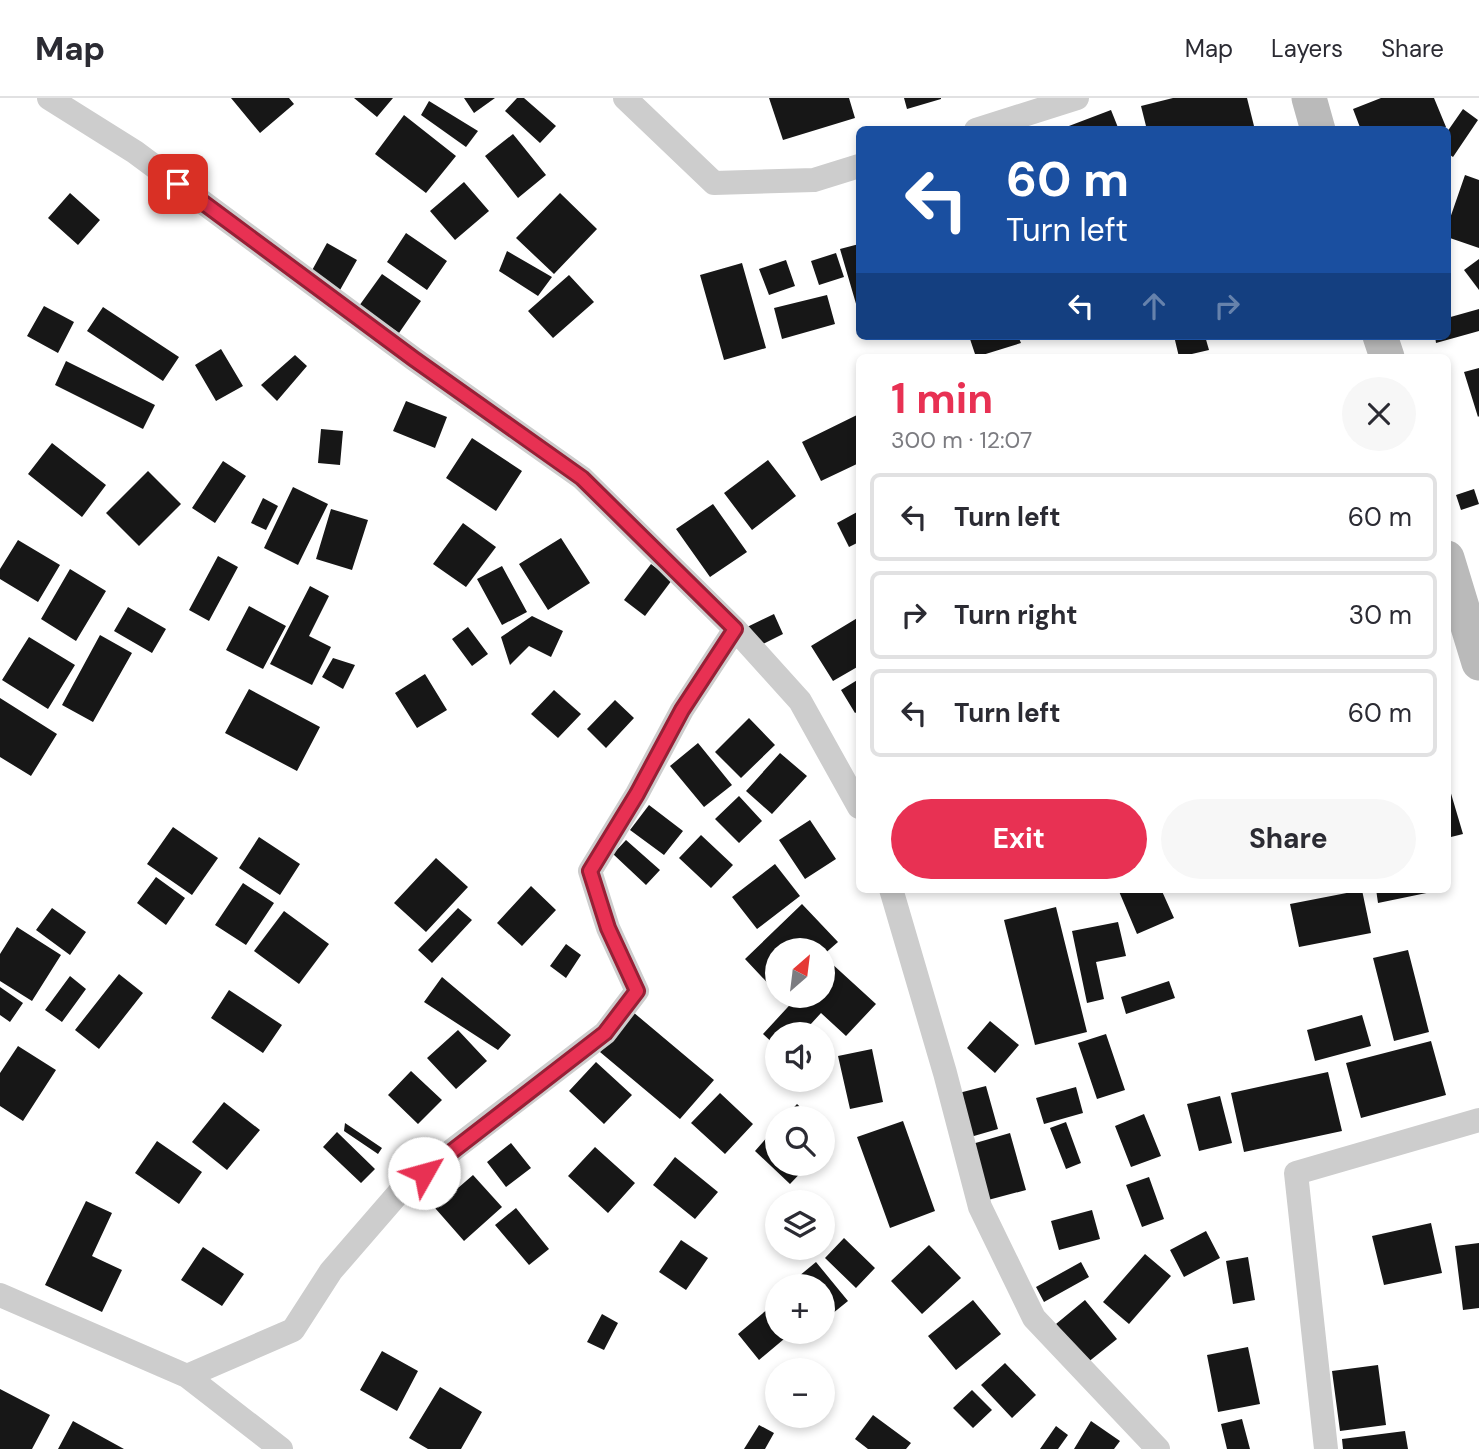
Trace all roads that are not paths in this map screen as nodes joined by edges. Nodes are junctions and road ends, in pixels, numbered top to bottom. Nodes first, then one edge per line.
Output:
1 (49, 98) edge
2 (625, 98) edge
3 (1077, 98) edge
4 (1309, 98) edge
5 (989, 126) edge
6 (1317, 126) edge
7 (856, 167) edge
8 (1451, 571) edge
9 (735, 629) junction
10 (1479, 663) edge
11 (856, 802) edge
12 (892, 893) edge
13 (1479, 1120) edge
14 (0, 1295) edge
15 (187, 1376) junction
16 (281, 1449) edge
17 (1158, 1449) edge
18 (1325, 1449) edge

1 - 9 street
2 - 7 street
3 - 5 street
4 - 6 main road
8 - 10 main road
9 - 11 street
9 - 15 street
12 - 17 street
13 - 18 street
14 - 15 street
15 - 16 street

